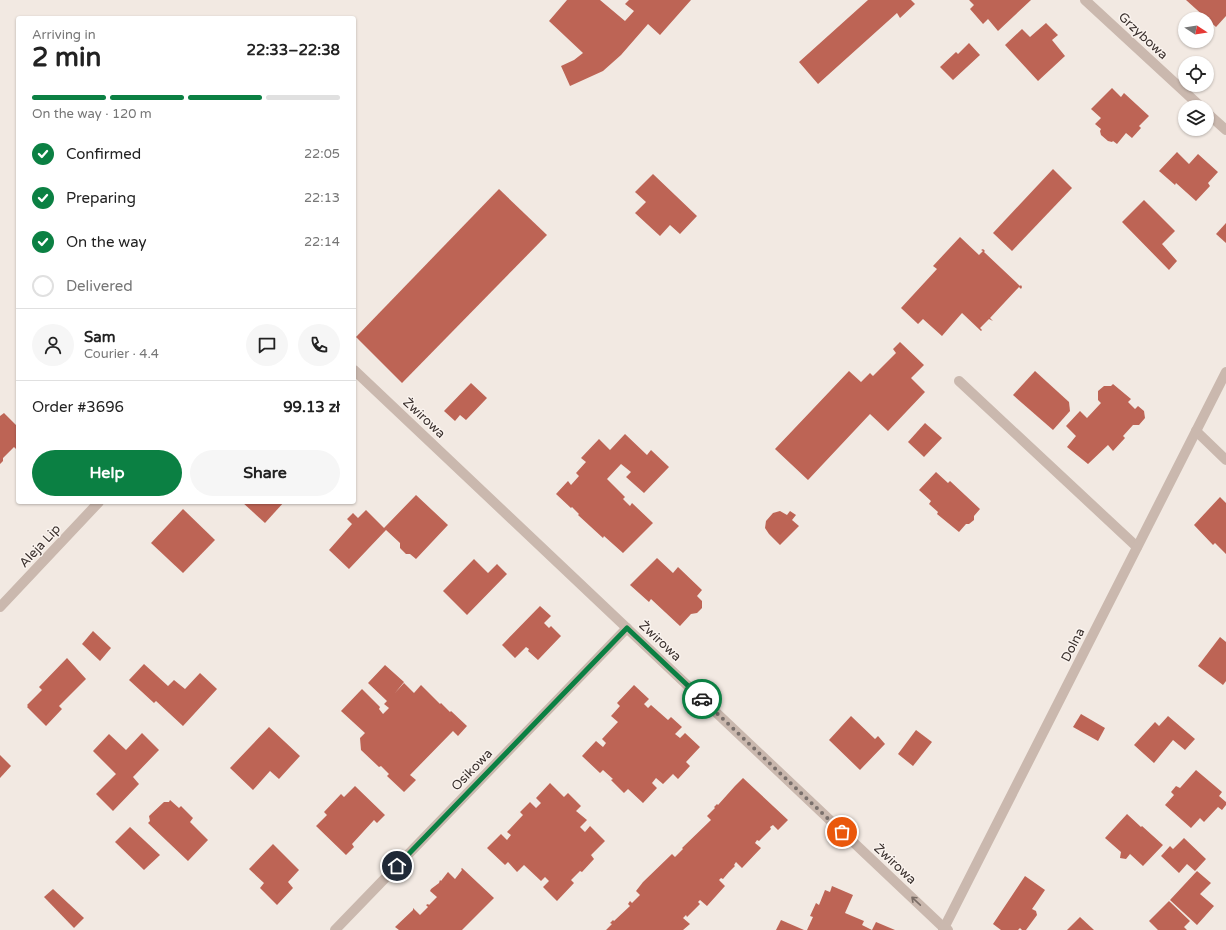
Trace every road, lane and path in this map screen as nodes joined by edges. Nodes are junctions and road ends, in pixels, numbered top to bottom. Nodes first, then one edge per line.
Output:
1 (1085, 0) edge
2 (1193, 100) edge
3 (1214, 119) edge
4 (1226, 130) edge
5 (356, 372) edge
6 (1226, 372) edge
7 (958, 381) dead end
8 (1196, 431) junction
9 (1226, 460) edge
10 (96, 504) edge
11 (1137, 547) junction
12 (0, 607) edge
13 (627, 628) junction
14 (945, 929) edge
15 (335, 930) edge

1 - 2 street, Grzybowa
3 - 4 street
5 - 13 street, Żwirowa
6 - 8 street, Dolna
7 - 11 street
8 - 9 street
8 - 11 street, Dolna
10 - 12 street, Aleja Lip
11 - 14 street, Dolna
14 -> 13 street, Żwirowa
13 - 15 street, Osikowa

